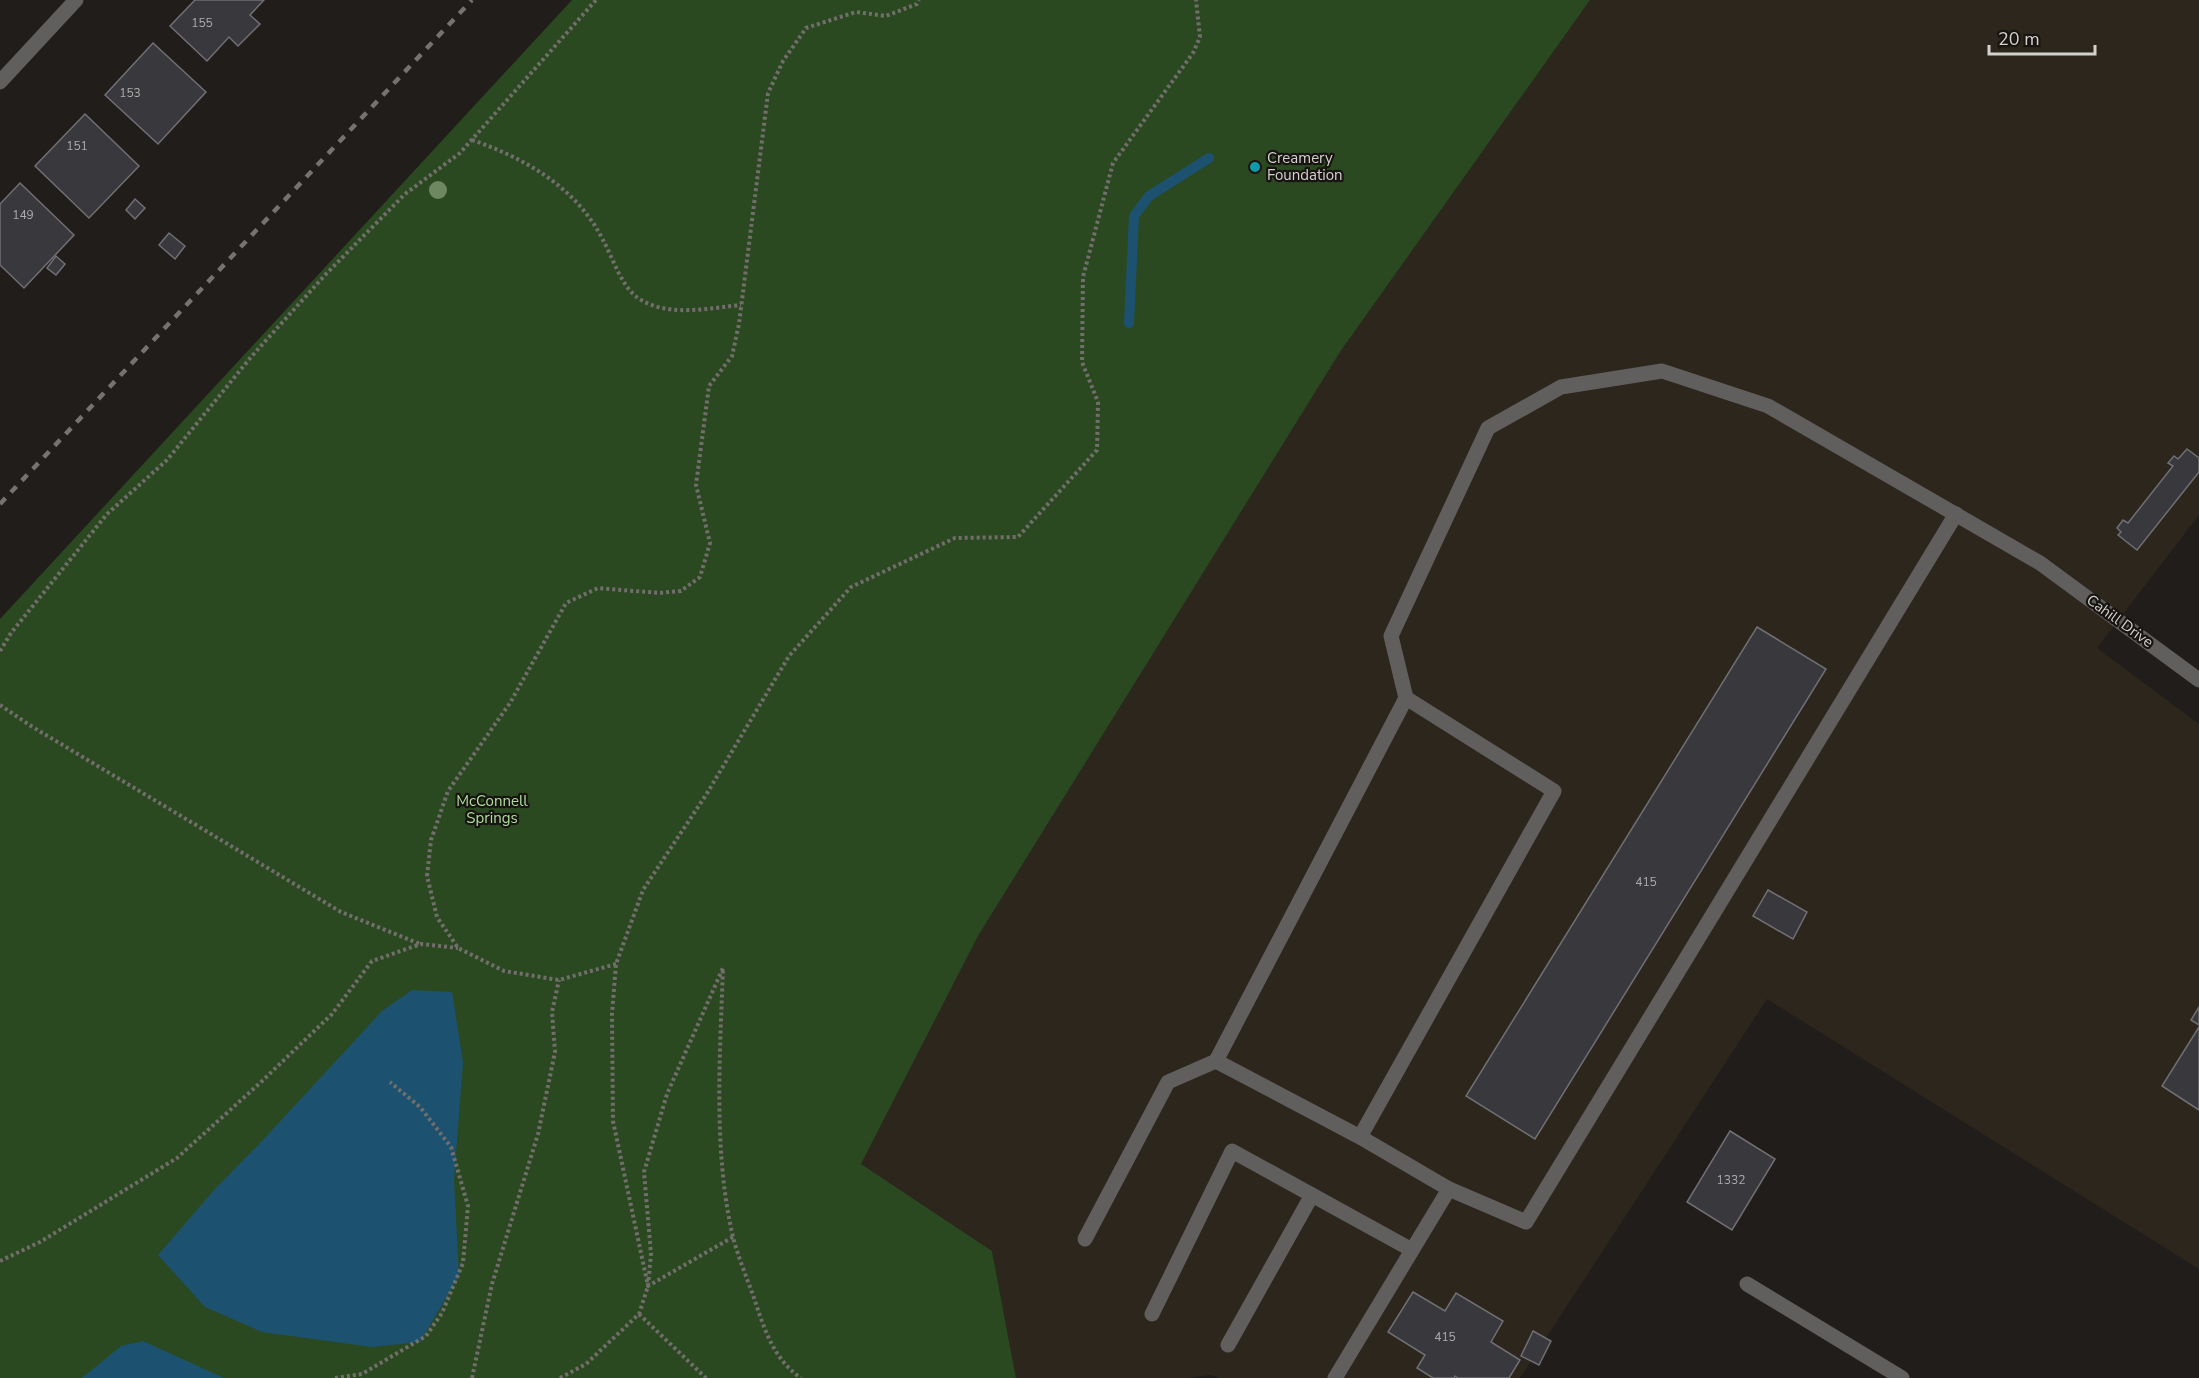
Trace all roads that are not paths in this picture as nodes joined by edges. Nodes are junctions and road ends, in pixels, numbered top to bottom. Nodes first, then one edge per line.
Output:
1 (76, 0) edge
2 (0, 82) edge
3 (1956, 514) junction
4 (2199, 680) edge
5 (1406, 698) junction
6 (1216, 1061) junction
7 (1360, 1137) junction
8 (1449, 1190) junction
9 (1312, 1195) junction
10 (1085, 1239) dead end
11 (1412, 1250) junction
12 (1747, 1284) dead end
13 (1152, 1314) dead end
14 (1228, 1345) dead end
15 (1335, 1378) edge
16 (1902, 1378) edge

1 - 2 street
3 - 4 street, Cahill Drive
3 - 5 street, Cahill Drive
3 - 8 street
5 - 6 street
5 - 7 street
6 - 7 street
6 - 10 street
7 - 8 street
8 - 11 street
9 - 11 street
9 - 13 street
9 - 14 street
11 - 15 street
12 - 16 street

